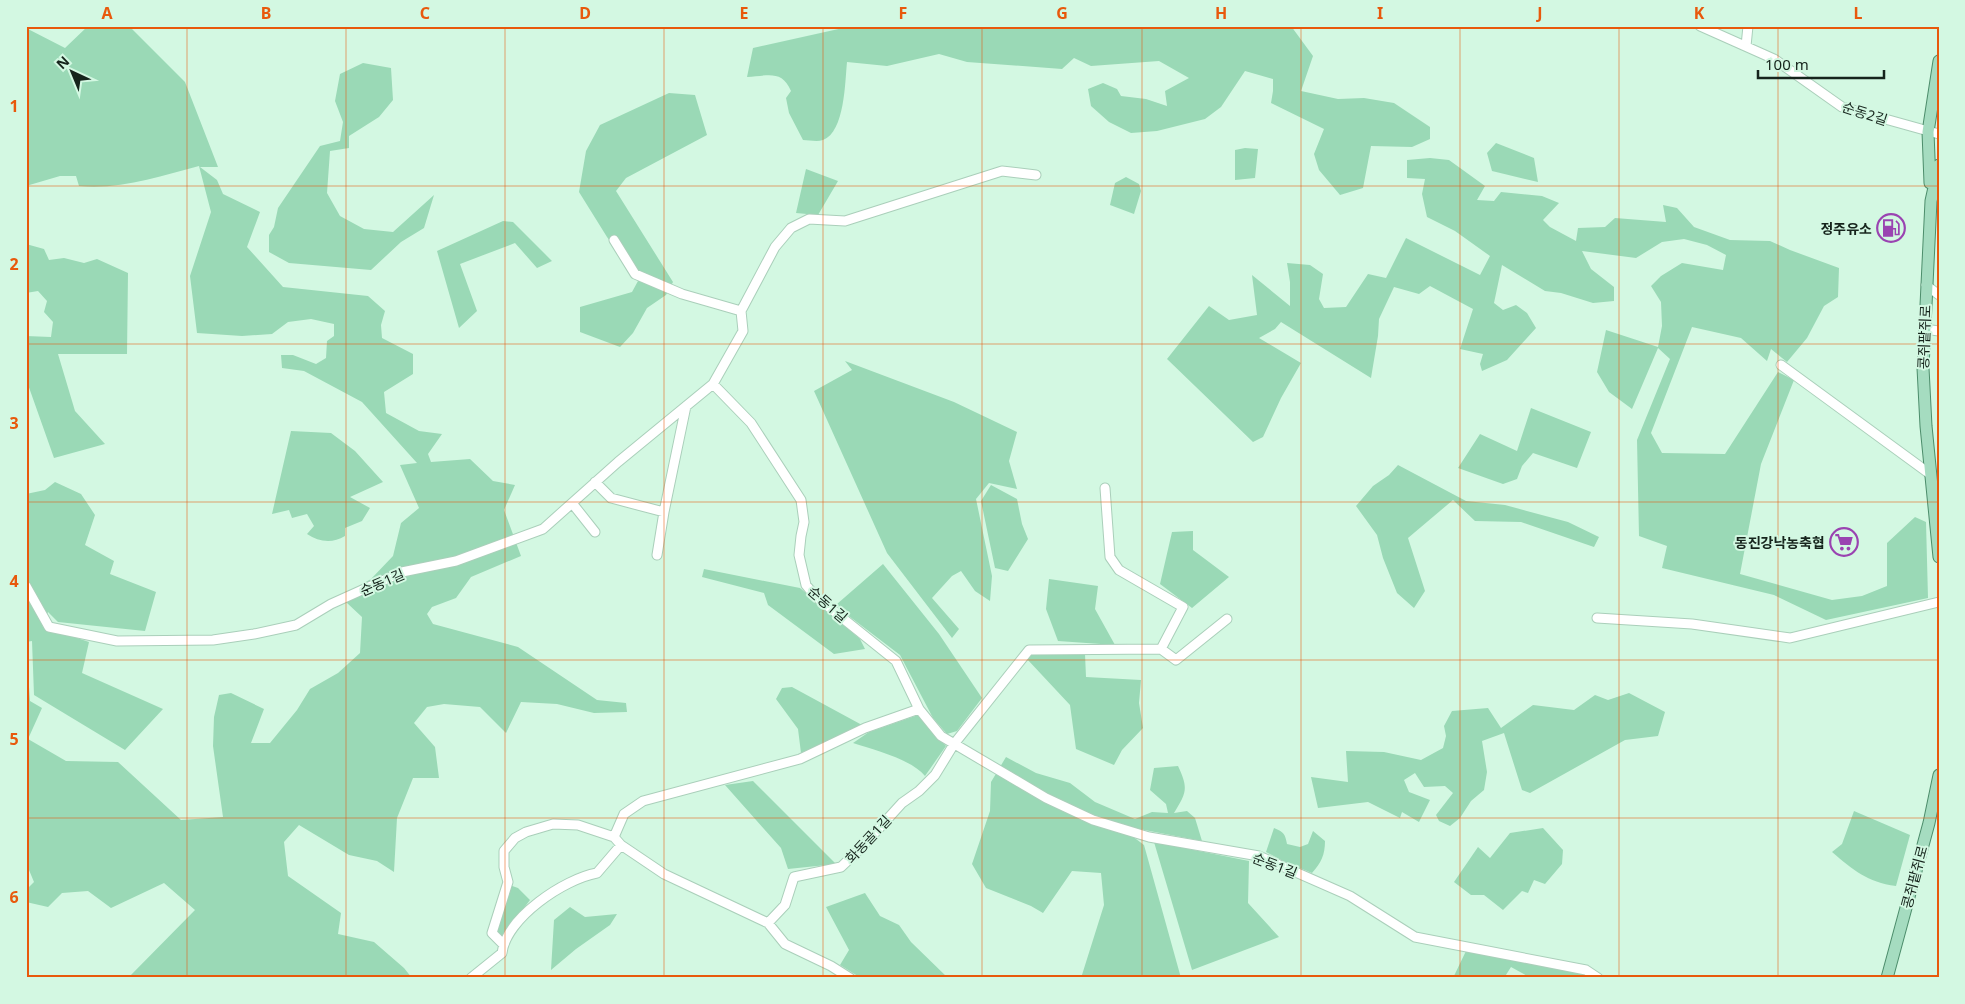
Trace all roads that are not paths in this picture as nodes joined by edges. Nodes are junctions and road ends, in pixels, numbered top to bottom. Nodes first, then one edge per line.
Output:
1 (1700, 26) edge
2 (1748, 26) edge
3 (1746, 46) junction
4 (1939, 61) edge
5 (1934, 133) edge
6 (1939, 165) edge
7 (1036, 175) dead end
8 (1931, 201) junction
9 (614, 240) dead end
10 (1926, 285) junction
11 (1939, 295) edge
12 (741, 311) junction
13 (1924, 329) junction
14 (1939, 331) edge
15 (1781, 365) dead end
16 (713, 384) junction
17 (686, 406) junction
18 (1930, 474) junction
19 (595, 482) junction
20 (1104, 488) dead end
21 (572, 503) junction
22 (664, 512) junction
23 (596, 532) dead end
24 (658, 555) dead end
25 (1939, 557) edge
26 (26, 586) edge
27 (1939, 602) edge
28 (1597, 618) dead end
29 (1227, 619) dead end
30 (1161, 649) junction
31 (919, 709) junction
32 (954, 744) junction
33 (1939, 775) edge
34 (1936, 803) edge
35 (614, 837) junction
36 (621, 845) junction
37 (768, 922) junction
38 (503, 944) junction
39 (471, 978) edge
40 (850, 978) edge
41 (1598, 978) edge
42 (1887, 978) edge

1 - 3 street, 순동2길
2 - 3 street
3 - 5 street, 순동2길
4 - 5 main road, 콩쥐팥쥐로
5 - 8 main road, 콩쥐팥쥐로
6 - 8 main road, 콩쥐팥쥐로
7 - 12 street
8 - 10 main road, 콩쥐팥쥐로
9 - 12 street
10 - 11 street
10 - 13 main road, 콩쥐팥쥐로
12 - 16 street, 순동1길
13 - 14 street
13 - 18 main road, 콩쥐팥쥐로
15 - 18 street
16 - 17 street, 순동1길
16 - 31 street, 순동1길
17 - 19 street, 순동1길
17 - 22 street
18 - 25 main road, 콩쥐팥쥐로
19 - 21 street, 순동1길
19 - 22 street
20 - 30 street
21 - 23 street
21 - 26 street, 순동1길
22 - 24 street
27 - 28 street
29 - 30 street
30 - 32 street
31 - 32 street, 순동1길
31 - 35 street
32 - 37 street, 화동골1길
32 - 41 street, 순동1길
33 - 34 main road, 콩쥐팥쥐로
34 - 42 main road, 콩쥐팥쥐로
35 - 36 street
35 - 38 street
36 - 37 street
36 - 38 street
37 - 40 street
38 - 39 street

